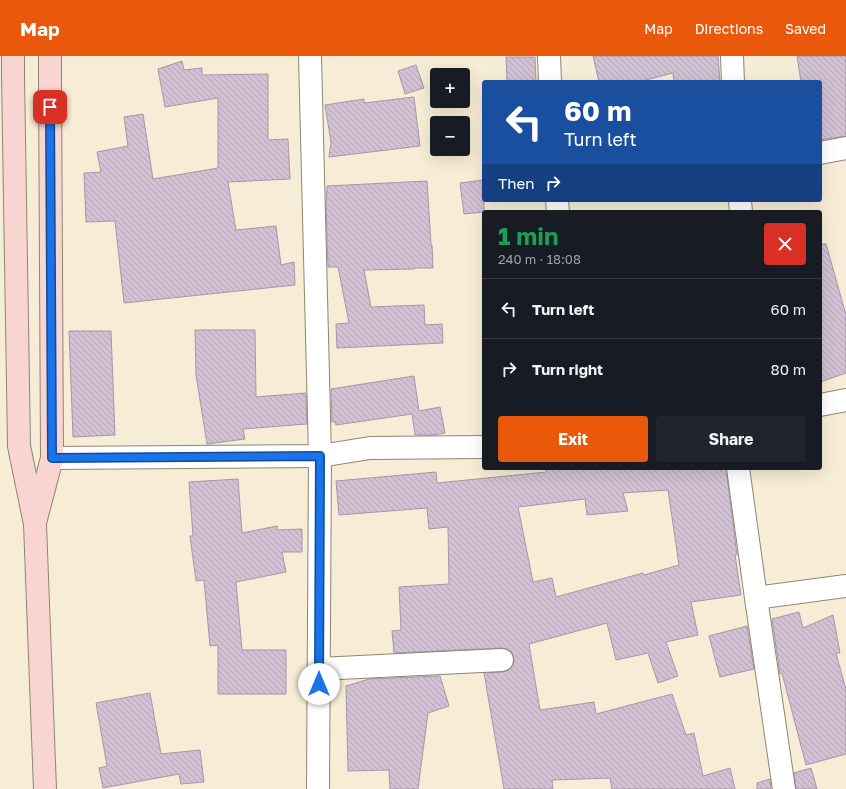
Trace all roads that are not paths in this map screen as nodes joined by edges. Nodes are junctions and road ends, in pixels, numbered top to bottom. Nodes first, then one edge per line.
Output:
1 (13, 56) edge
2 (50, 56) edge
3 (310, 56) edge
4 (549, 56) edge
5 (732, 56) edge
6 (550, 80) edge
7 (733, 80) edge
8 (846, 148) edge
9 (822, 153) edge
10 (846, 400) edge
11 (822, 405) edge
12 (482, 447) edge
13 (320, 456) junction
14 (52, 458) junction
15 (738, 470) edge
16 (35, 524) junction
17 (846, 586) edge
18 (756, 598) junction
19 (502, 660) dead end
20 (319, 669) junction
21 (45, 789) edge
22 (318, 789) edge
23 (784, 789) edge

1 - 16 main road
2 - 14 main road
3 - 13 street
4 - 6 street
5 - 7 street
8 - 9 street
10 - 11 street
12 - 13 street
13 - 14 street
13 - 20 street
14 - 16 main road
15 - 18 street
16 - 21 main road
17 - 18 street
18 - 23 street
19 - 20 street
20 - 22 street

